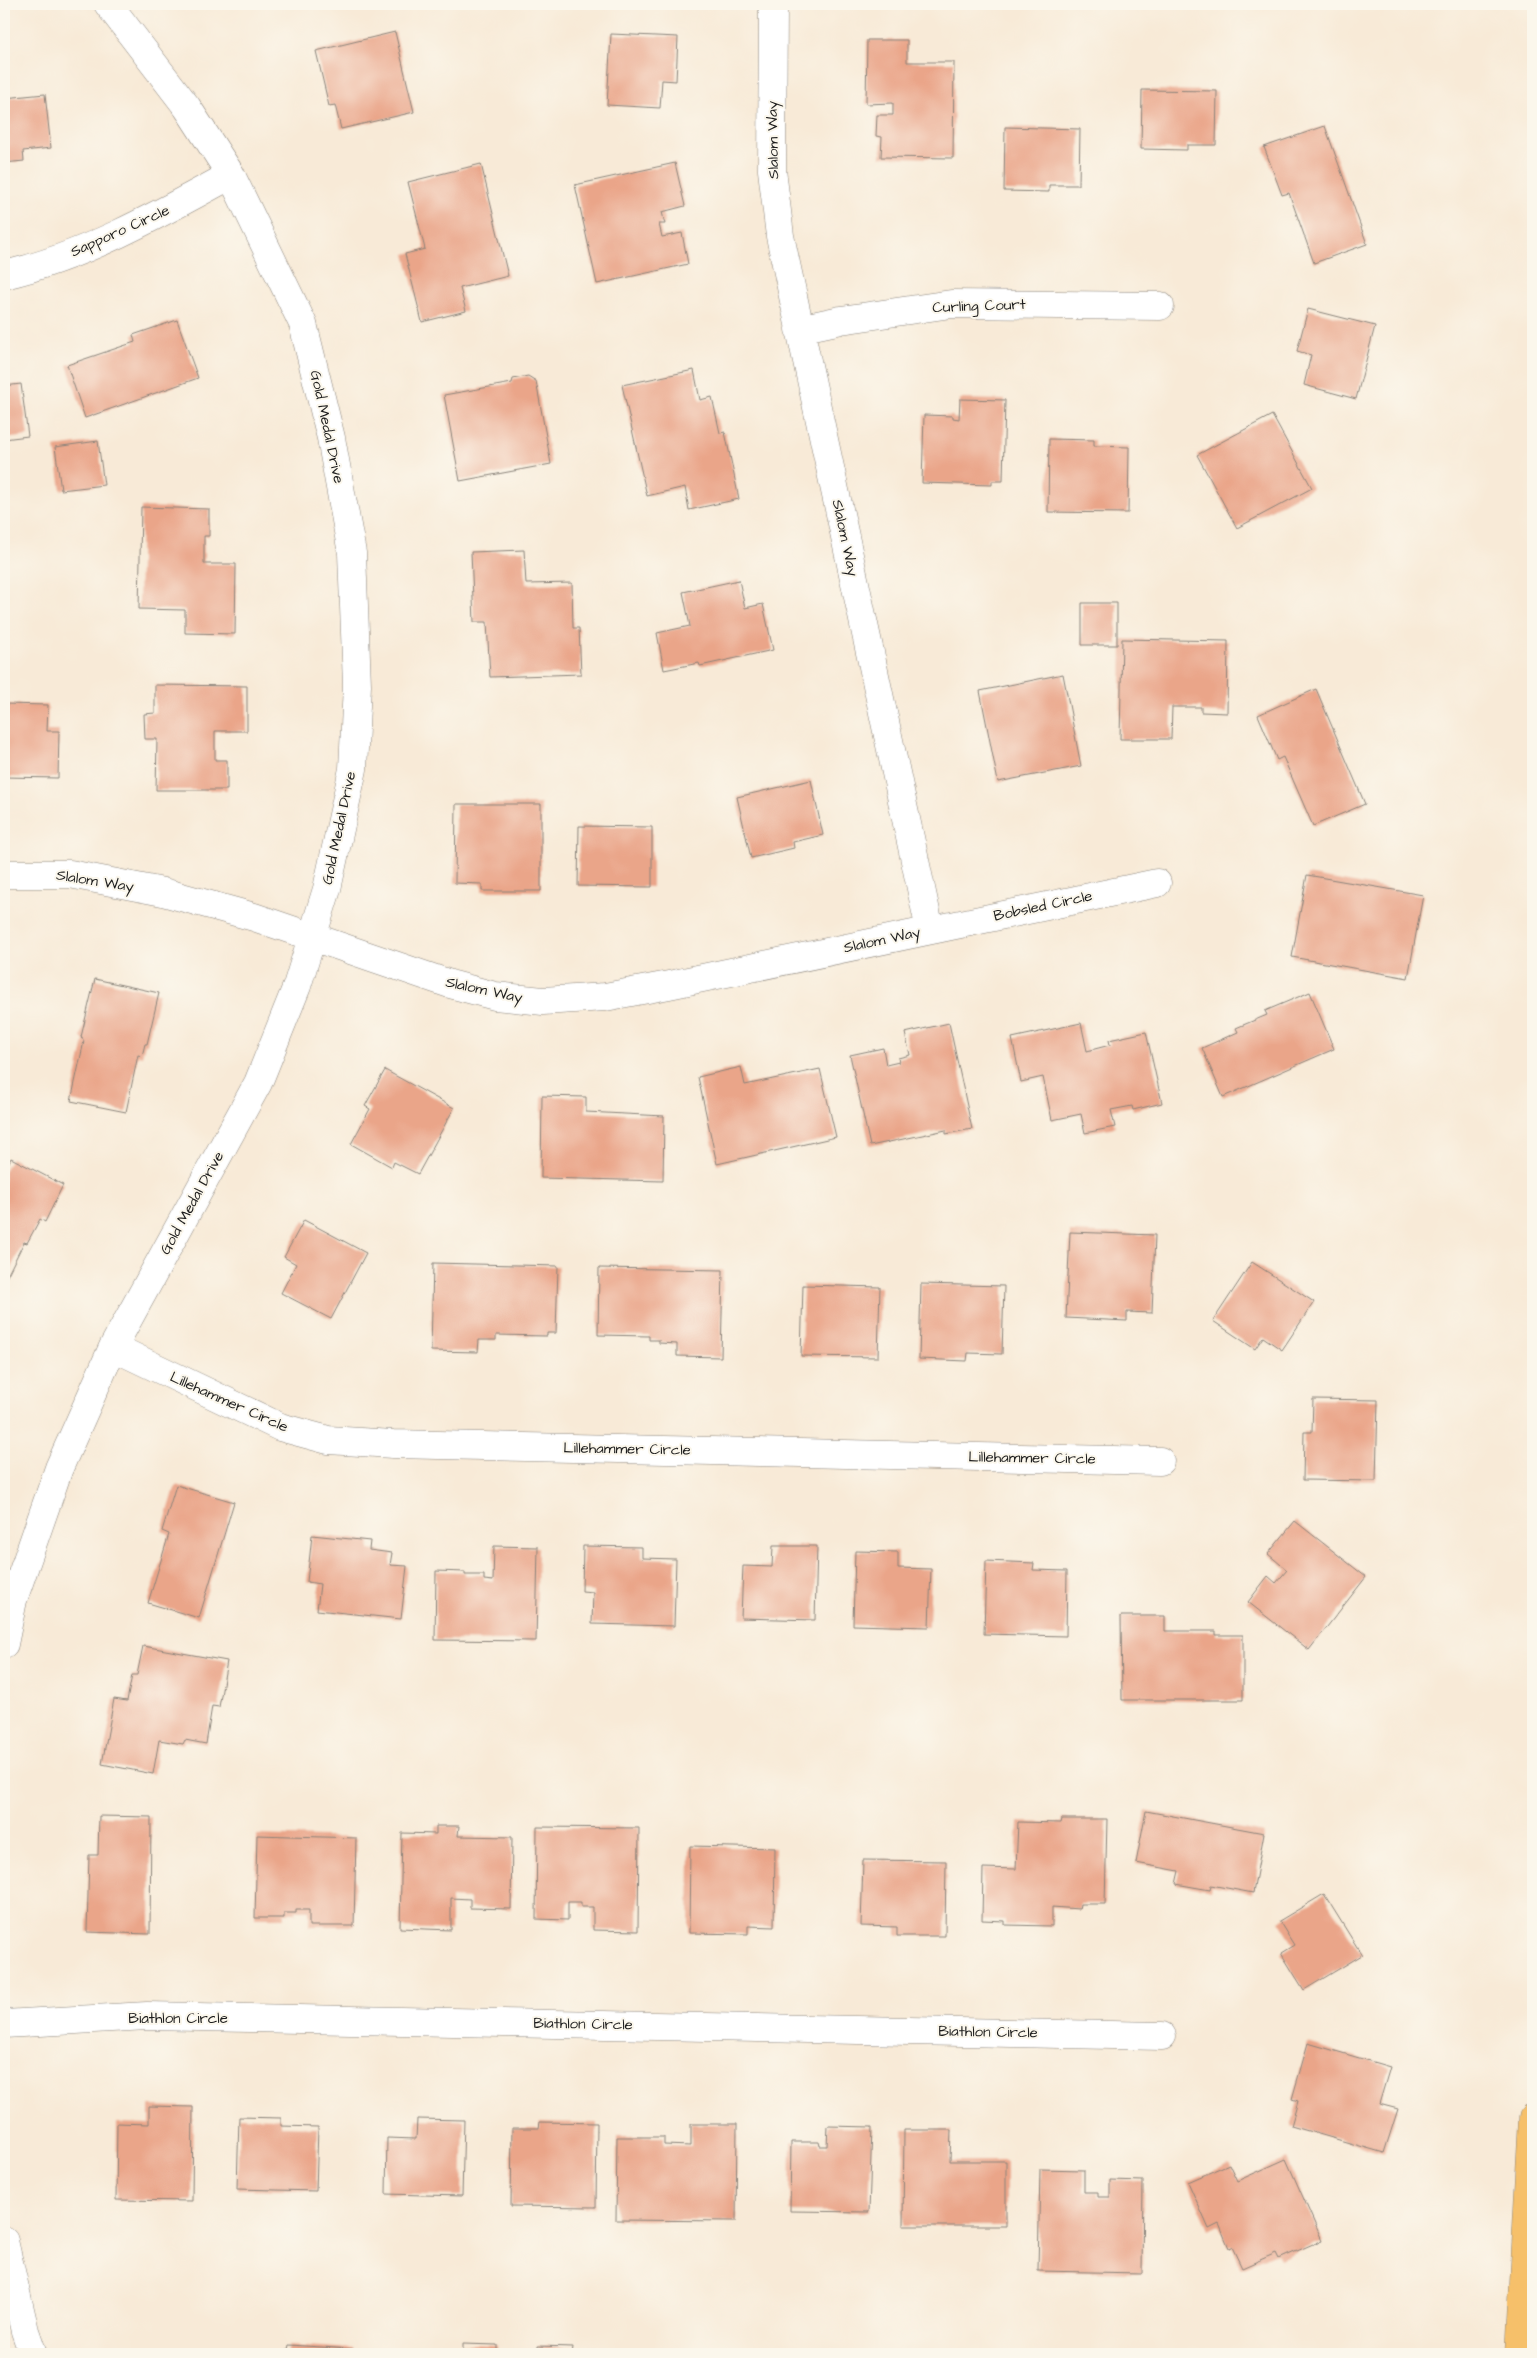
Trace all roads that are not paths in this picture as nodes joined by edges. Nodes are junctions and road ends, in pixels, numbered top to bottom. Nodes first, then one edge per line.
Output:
1 (108, 4) edge
2 (773, 4) edge
3 (231, 175) junction
4 (4, 275) edge
5 (1160, 306) dead end
6 (799, 329) junction
7 (4, 874) edge
8 (1157, 883) dead end
9 (930, 930) junction
10 (312, 937) junction
11 (113, 1347) junction
12 (1160, 1461) dead end
13 (4, 1644) edge
14 (4, 2024) edge
15 (1162, 2036) dead end
16 (1533, 2118) edge
17 (4, 2241) edge
18 (33, 2354) edge
19 (1520, 2354) edge

1 - 3 street, Gold Medal Drive
2 - 6 street, Slalom Way
3 - 4 street, Sapporo Circle
3 - 10 street, Gold Medal Drive
5 - 6 street, Curling Court
6 - 9 street, Slalom Way
7 - 10 street, Slalom Way
8 - 9 street, Bobsled Circle
9 - 10 street, Slalom Way
10 - 11 street, Gold Medal Drive
11 - 12 street, Lillehammer Circle
11 - 13 street, Gold Medal Drive
14 - 15 street, Biathlon Circle
16 - 19 highway
17 - 18 street

